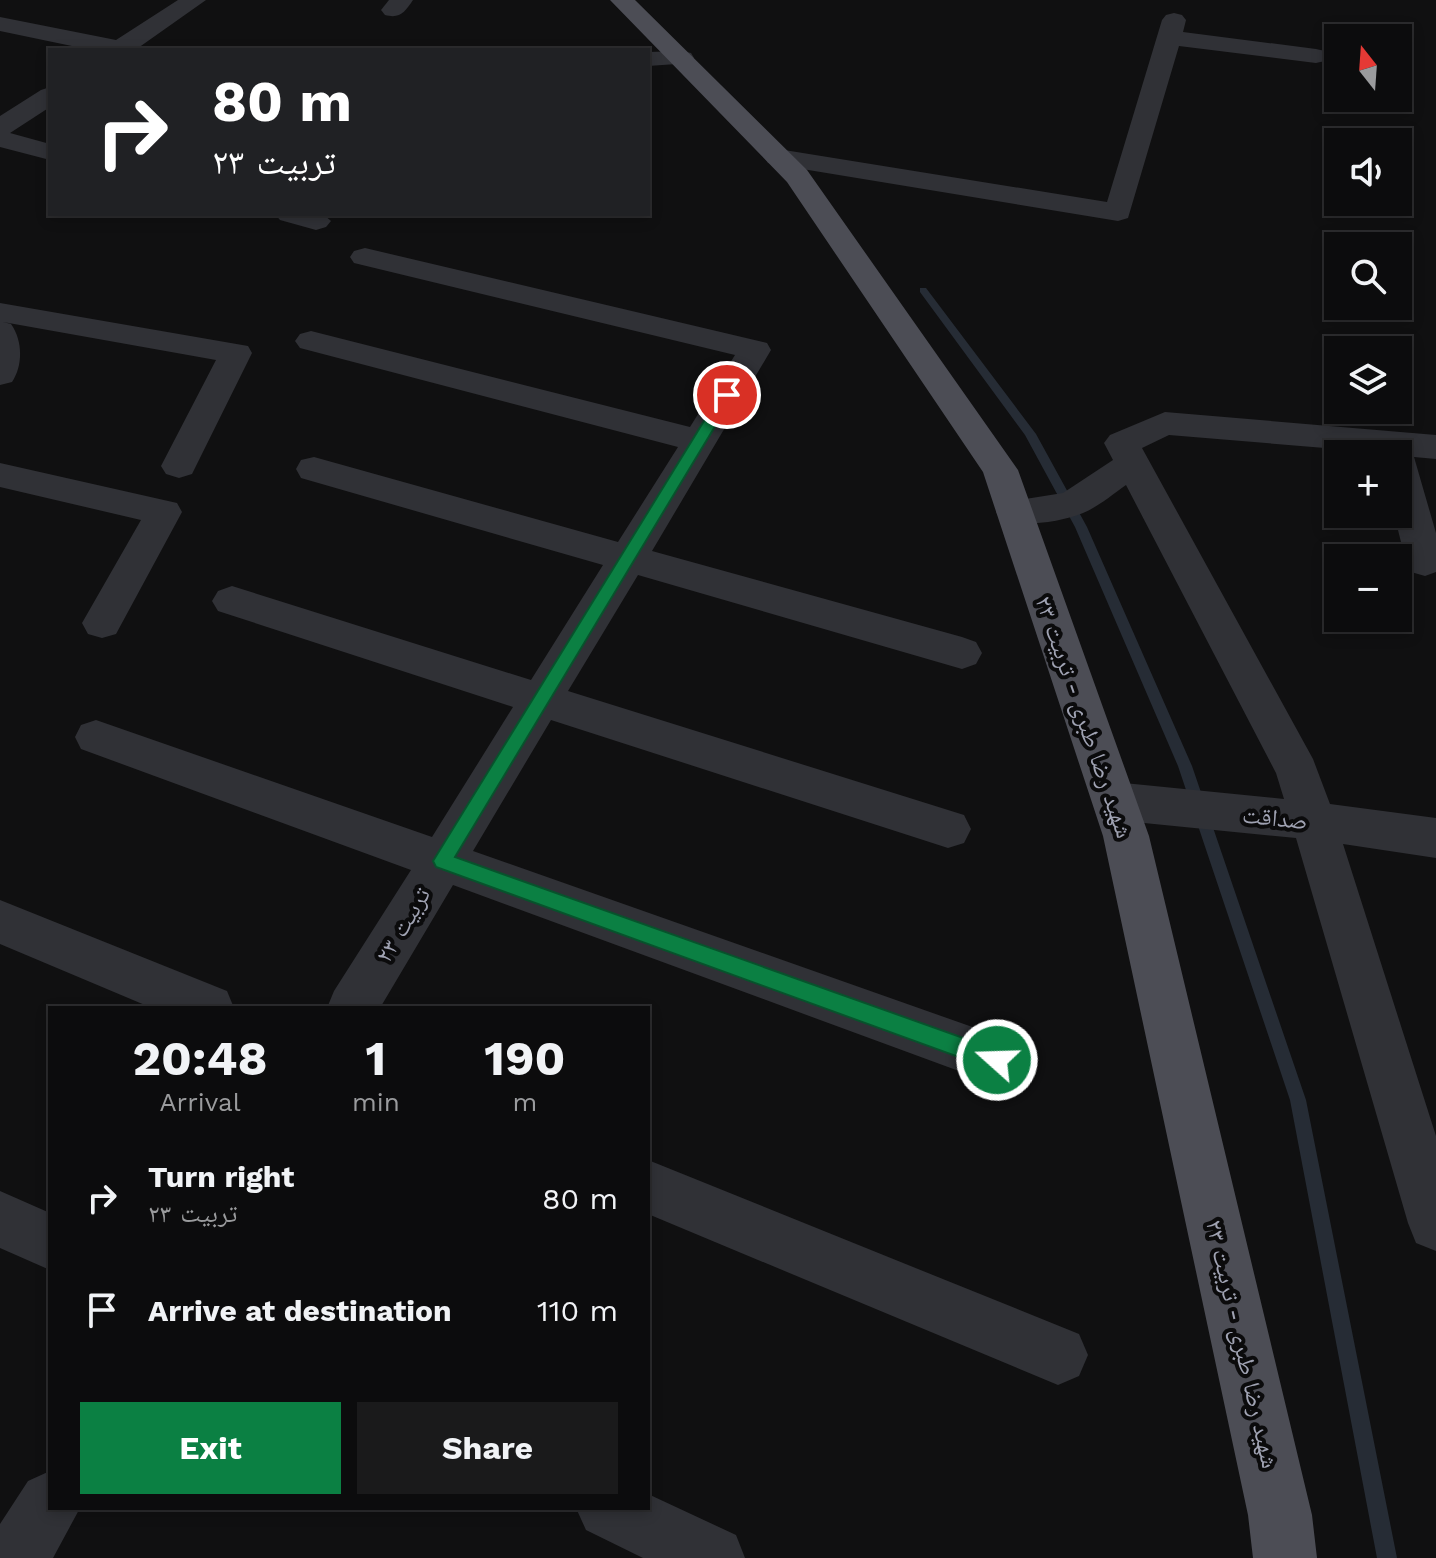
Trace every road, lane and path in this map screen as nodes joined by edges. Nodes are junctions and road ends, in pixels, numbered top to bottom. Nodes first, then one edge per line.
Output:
1 (9, 0) edge
2 (194, 0) edge
3 (622, 0) edge
4 (0, 5) edge
5 (0, 24) edge
6 (117, 48) edge
7 (123, 48) edge
8 (1316, 56) dead end
9 (665, 58) edge
10 (48, 96) edge
11 (0, 128) edge
12 (0, 139) edge
13 (48, 151) edge
14 (778, 157) junction
15 (365, 257) dead end
16 (0, 312) edge
17 (311, 341) dead end
18 (699, 441) junction
19 (1324, 443) edge
20 (1436, 447) edge
21 (1412, 450) edge
22 (1133, 464) junction
23 (179, 466) dead end
24 (314, 469) dead end
25 (0, 475) edge
26 (1014, 512) junction
27 (1412, 513) edge
28 (628, 558) junction
29 (1425, 562) dead end
30 (232, 601) dead end
31 (102, 623) dead end
32 (962, 653) dead end
33 (541, 699) junction
34 (96, 737) dead end
35 (1114, 801) junction
36 (1313, 821) junction
37 (948, 829) dead end
38 (1436, 838) edge
39 (442, 861) junction
40 (0, 922) edge
41 (204, 1006) edge
42 (353, 1006) edge
43 (997, 1060) dead end
44 (650, 1188) edge
45 (0, 1219) edge
46 (1436, 1223) edge
47 (48, 1241) edge
48 (1058, 1355) dead end
49 (48, 1506) edge
50 (612, 1510) edge
51 (16, 1558) edge
52 (713, 1558) edge
53 (1285, 1558) edge

1 - 4 street
2 - 7 street
3 - 9 main road, شهید رضا طبری - تربیت ۲۳
5 - 6 street
8 - 14 street
9 - 14 main road, شهید رضا طبری - تربیت ۲۳
10 - 11 street
12 - 13 street
14 - 26 main road, شهید رضا طبری - تربیت ۲۳
15 - 18 street, تربیت ۲۳
16 - 23 street
17 - 18 street
18 - 28 street, تربیت ۲۳
19 - 22 street
20 - 21 street
22 - 26 street
22 - 36 street
24 - 28 street
25 - 31 street
26 - 35 main road, شهید رضا طبری - تربیت ۲۳
27 - 29 street
28 - 32 street
28 - 33 street, تربیت ۲۳
30 - 33 street
33 - 37 street
33 - 39 street, تربیت ۲۳
34 - 39 street
35 - 36 street, صداقت
35 - 53 main road, شهید رضا طبری - تربیت ۲۳
36 - 38 street, صداقت
36 - 46 street
39 - 42 street, تربیت ۲۳
39 - 43 street
40 - 41 street
44 - 48 street
45 - 47 street
49 - 51 street
50 - 52 street

